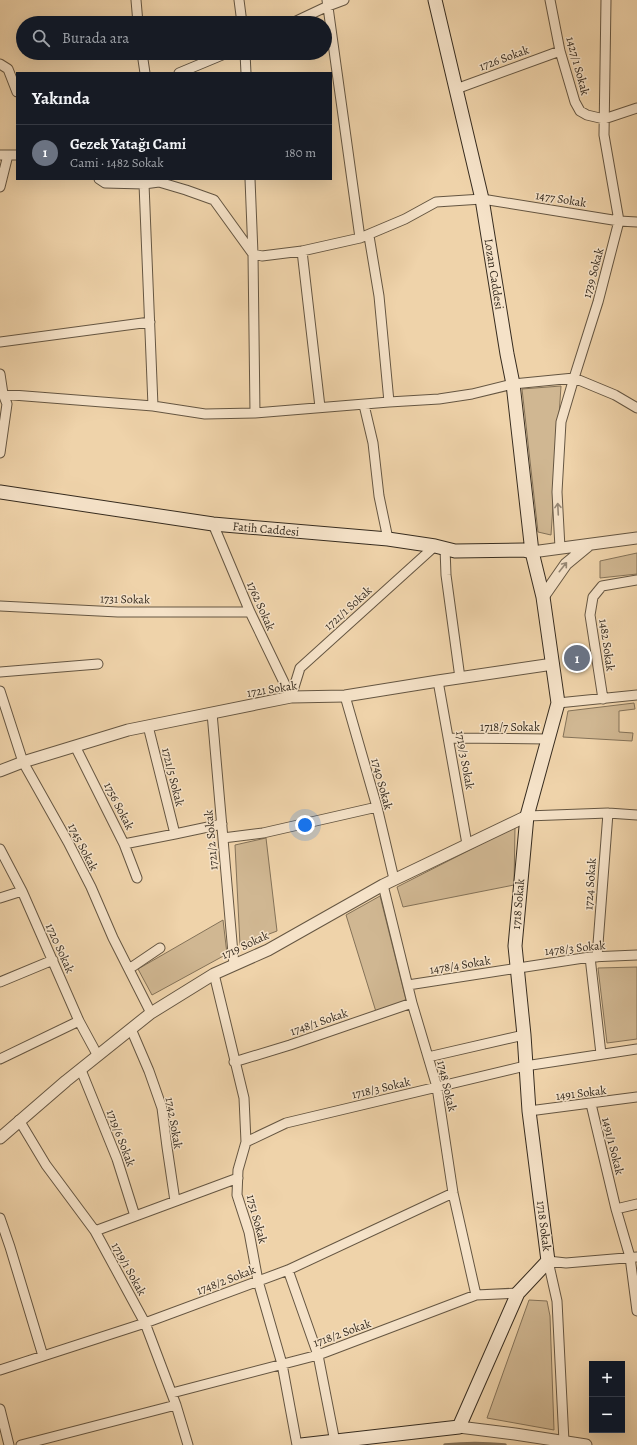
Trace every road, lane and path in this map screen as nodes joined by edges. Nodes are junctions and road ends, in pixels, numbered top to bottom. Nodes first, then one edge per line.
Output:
1 (136, 0) edge
2 (239, 0) edge
3 (344, 0) edge
4 (435, 0) edge
5 (550, 0) edge
6 (606, 0) edge
7 (328, 3) edge
8 (137, 16) edge
9 (241, 16) edge
10 (305, 16) edge
11 (330, 16) edge
12 (332, 28) edge
13 (560, 51) junction
14 (143, 60) edge
15 (210, 60) edge
16 (245, 60) edge
17 (0, 64) edge
18 (145, 72) edge
19 (180, 72) edge
20 (246, 72) edge
21 (16, 89) edge
22 (456, 89) junction
23 (637, 108) edge
24 (604, 119) junction
25 (8, 155) edge
26 (100, 180) edge
27 (250, 180) edge
28 (158, 181) edge
29 (144, 184) junction
30 (0, 187) edge
31 (482, 199) junction
32 (619, 221) junction
33 (637, 222) edge
34 (365, 237) junction
35 (302, 252) junction
36 (252, 254) junction
37 (150, 322) junction
38 (0, 342) edge
39 (0, 374) edge
40 (574, 378) junction
41 (513, 384) junction
42 (2, 394) edge
43 (389, 402) junction
44 (364, 405) junction
45 (153, 406) junction
46 (320, 407) junction
47 (637, 408) edge
48 (255, 413) junction
49 (0, 453) edge
50 (0, 492) edge
51 (213, 524) junction
52 (637, 538) edge
53 (388, 539) junction
54 (590, 544) junction
55 (440, 547) junction
56 (560, 548) junction
57 (532, 552) junction
58 (637, 580) edge
59 (544, 597) junction
60 (0, 606) edge
61 (250, 612) junction
62 (98, 664) dead end
63 (553, 664) junction
64 (0, 672) edge
65 (460, 678) junction
66 (438, 681) junction
67 (0, 691) edge
68 (345, 696) junction
69 (637, 696) edge
70 (291, 697) junction
71 (603, 699) junction
72 (558, 703) junction
73 (212, 713) junction
74 (148, 726) junction
75 (449, 738) junction
76 (548, 739) junction
77 (75, 746) junction
78 (23, 762) junction
79 (0, 771) edge
80 (377, 807) junction
81 (608, 813) junction
82 (637, 815) edge
83 (527, 816) junction
84 (222, 824) junction
85 (175, 834) junction
86 (223, 838) junction
87 (124, 844) junction
88 (467, 844) junction
89 (0, 849) edge
90 (137, 878) dead end
91 (394, 879) junction
92 (383, 885) junction
93 (22, 891) junction
94 (0, 898) edge
95 (160, 948) dead end
96 (637, 955) edge
97 (593, 957) junction
98 (53, 960) junction
99 (234, 965) junction
100 (516, 968) junction
101 (129, 969) junction
102 (214, 974) junction
103 (0, 982) edge
104 (408, 985) junction
105 (412, 1003) junction
106 (151, 1013) junction
107 (79, 1021) junction
108 (132, 1029) junction
109 (524, 1035) junction
110 (637, 1049) edge
111 (601, 1054) junction
112 (98, 1056) junction
113 (428, 1057) junction
114 (0, 1059) edge
115 (234, 1062) junction
116 (525, 1066) junction
117 (81, 1070) junction
118 (437, 1087) junction
119 (637, 1097) edge
120 (590, 1104) junction
121 (529, 1111) junction
122 (19, 1120) junction
123 (0, 1138) edge
124 (246, 1142) junction
125 (238, 1178) junction
126 (453, 1193) junction
127 (175, 1201) junction
128 (637, 1204) edge
129 (616, 1209) junction
130 (135, 1216) junction
131 (0, 1218) edge
132 (95, 1231) junction
133 (634, 1257) edge
134 (548, 1261) junction
135 (288, 1270) junction
136 (258, 1281) junction
137 (518, 1292) junction
138 (476, 1295) junction
139 (637, 1311) edge
140 (145, 1323) junction
141 (318, 1355) junction
142 (43, 1356) junction
143 (282, 1364) junction
144 (0, 1370) edge
145 (172, 1393) junction
146 (176, 1405) junction
147 (0, 1409) edge
148 (459, 1428) junction
149 (335, 1442) junction
150 (564, 1442) junction
151 (9, 1445) edge
152 (21, 1445) edge
153 (188, 1445) edge
154 (297, 1445) edge
155 (301, 1445) edge
156 (586, 1445) edge

1 - 8 street
2 - 9 street
3 - 7 street
4 - 22 main road, Lozan Caddesi
5 - 13 street, 1427/1 Sokak
6 - 24 street, 1739 Sokak
7 - 10 street
7 - 11 street
12 - 34 street
13 - 22 street, 1726 Sokak
13 - 24 street, 1427/1 Sokak
14 - 18 street
15 - 19 street
16 - 20 street
17 - 21 street
22 - 31 main road, Lozan Caddesi
23 - 24 street
24 - 32 street, 1739 Sokak
25 - 30 street
26 - 29 street
27 - 36 street
28 - 29 street
28 - 36 street
29 - 37 street
31 - 32 street, 1477 Sokak
31 - 34 street, 1477 Sokak
31 - 41 main road, Lozan Caddesi
32 - 33 street, 1477 Sokak
32 - 40 street, 1739 Sokak
34 - 35 street, 1477 Sokak
34 - 43 street
35 - 36 street, 1477 Sokak
35 - 46 street
36 - 48 street
37 - 38 street
37 - 45 street
39 - 42 street
40 - 41 street
40 - 47 street
56 -> 40 street, 1739 Sokak
41 - 43 street
41 - 57 main road, Lozan Caddesi
42 - 45 street
42 - 49 street
43 - 44 street
44 - 46 street
44 - 53 street
45 - 48 street
46 - 48 street
50 - 51 main road, Fatih Caddesi
51 - 53 main road, Fatih Caddesi
51 - 61 street, 1762 Sokak
52 - 54 street
53 - 55 main road, Fatih Caddesi
54 - 56 street
59 -> 54 street
55 - 57 main road, Fatih Caddesi
55 - 65 street
55 - 70 street, 1721/1 Sokak
56 - 57 street
57 - 59 main road, 1718 Sokak
58 - 71 street, 1482 Sokak
59 - 63 main road, 1718 Sokak
60 - 61 street, 1731 Sokak
61 - 70 street, 1762 Sokak
62 - 64 street
63 - 65 street, 1721 Sokak
63 - 72 main road, 1718 Sokak
65 - 66 street, 1721 Sokak
66 - 68 street, 1721 Sokak
66 - 75 street, 1719/3 Sokak
67 - 78 street, 1745 Sokak
68 - 70 street, 1721 Sokak
68 - 80 street, 1740 Sokak
69 - 71 street
70 - 73 street, 1721 Sokak
71 - 72 street
72 - 76 main road, 1718 Sokak
73 - 74 street, 1721 Sokak
73 - 84 street, 1721/2 Sokak
74 - 77 street, 1721 Sokak
74 - 85 street, 1721/5 Sokak
75 - 76 street, 1718/7 Sokak
75 - 88 street, 1719/3 Sokak
76 - 83 main road, 1718 Sokak
77 - 78 street, 1721 Sokak
77 - 87 street, 1756 Sokak
78 - 79 street, 1721 Sokak
78 - 101 street, 1745 Sokak
80 - 86 street
80 - 91 street, 1740 Sokak
81 - 82 street
81 - 83 street
81 - 97 street, 1724 Sokak
83 - 88 street, 1719 Sokak
83 - 100 main road, 1718 Sokak
84 - 85 street
84 - 86 street, 1721/2 Sokak
85 - 87 street
86 - 99 street, 1721/2 Sokak
87 - 90 street, 1756 Sokak
88 - 91 street, 1719 Sokak
89 - 93 street, 1720 Sokak
91 - 92 street, 1719 Sokak
92 - 99 street, 1719 Sokak
92 - 104 street, 1748 Sokak
93 - 94 street
93 - 98 street, 1720 Sokak
95 - 101 street
96 - 97 street, 1478/3 Sokak
97 - 100 street, 1478/3 Sokak
97 - 111 street, 1724 Sokak
98 - 103 street
98 - 107 street, 1720 Sokak
99 - 102 street, 1719 Sokak
100 - 104 street, 1478/4 Sokak
100 - 109 main road, 1718 Sokak
101 - 106 street, 1745 Sokak
102 - 106 street, 1719 Sokak
102 - 115 street, 1751 Sokak
104 - 105 street, 1748 Sokak
105 - 113 street, 1748 Sokak
105 - 115 street, 1748/1 Sokak
106 - 108 street, 1719 Sokak
107 - 112 street, 1720 Sokak
107 - 114 street
108 - 112 street, 1719 Sokak
108 - 127 street, 1742 Sokak
109 - 113 street
109 - 116 main road, 1718 Sokak
110 - 111 street, 1718/3 Sokak
111 - 116 street, 1718/3 Sokak
112 - 117 street, 1719 Sokak
113 - 118 street, 1748 Sokak
115 - 124 street, 1751 Sokak
116 - 118 street, 1718/3 Sokak
116 - 121 main road, 1718 Sokak
117 - 122 street, 1719 Sokak
117 - 130 street, 1719/6 Sokak
118 - 124 street, 1718/3 Sokak
118 - 126 street, 1748 Sokak
119 - 120 street, 1491 Sokak
120 - 121 street, 1491 Sokak
120 - 129 street, 1491/1 Sokak
121 - 134 main road, 1718 Sokak
122 - 123 street, 1719 Sokak
122 - 132 street, 1719/1 Sokak
124 - 125 street, 1751 Sokak
125 - 127 street
125 - 136 street, 1751 Sokak
126 - 135 street, 1748/2 Sokak
126 - 138 street, 1748 Sokak
127 - 130 street
128 - 129 street
129 - 133 street, 1491/1 Sokak
130 - 132 street
131 - 142 street
132 - 140 street, 1719/1 Sokak
133 - 134 street
133 - 139 street, 1491/1 Sokak
134 - 137 main road, 1718 Sokak
134 - 150 street, 1718 Sokak
135 - 136 street, 1748/2 Sokak
135 - 141 street
136 - 140 street, 1748/2 Sokak
136 - 143 street, 1751 Sokak
137 - 138 street, 1718/2 Sokak
137 - 148 main road, 1718 Sokak
138 - 141 street, 1718/2 Sokak
140 - 142 street, 1748/2 Sokak
140 - 145 street, 1719/1 Sokak
141 - 143 street, 1718/2 Sokak
141 - 149 street
142 - 144 street, 1748/2 Sokak
143 - 145 street, 1718/2 Sokak
143 - 154 street, 1751 Sokak
145 - 146 street, 1719/1 Sokak
146 - 152 street
146 - 153 street, 1719/1 Sokak
147 - 151 street
148 - 149 main road
148 - 150 street
149 - 155 main road
150 - 156 street

